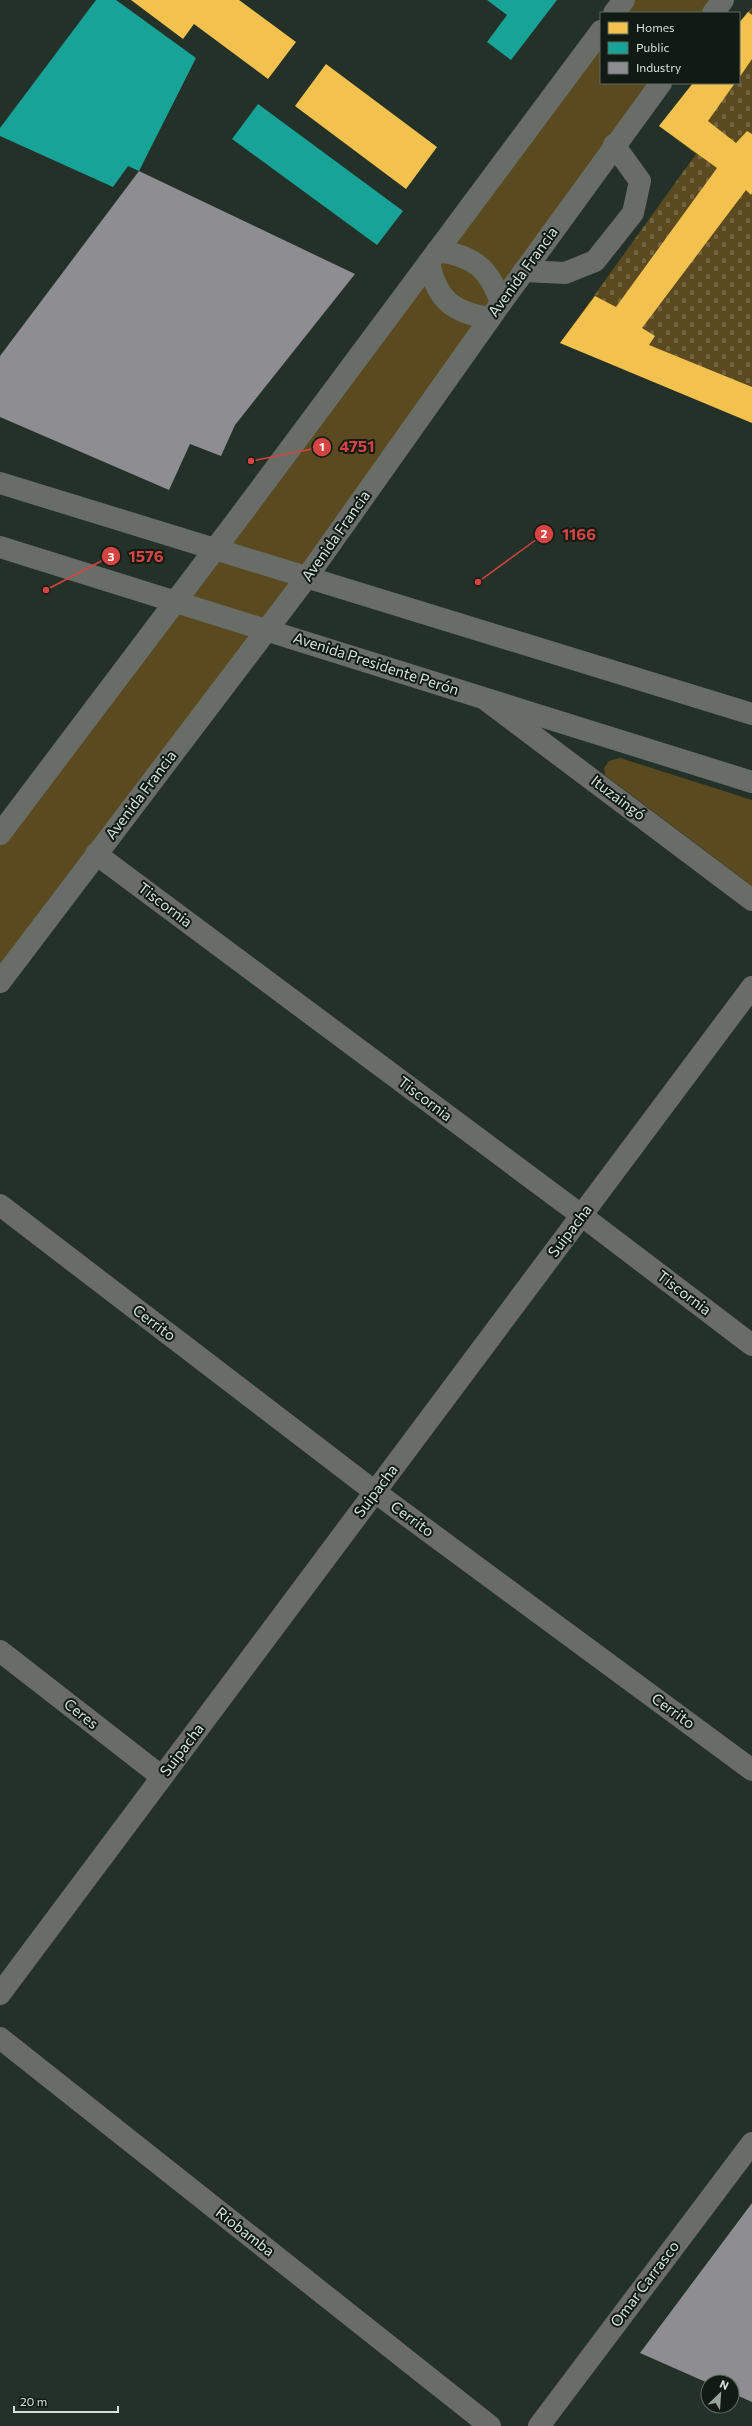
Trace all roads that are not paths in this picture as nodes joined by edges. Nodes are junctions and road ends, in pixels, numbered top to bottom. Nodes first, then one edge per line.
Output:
1 (624, 0) edge
2 (723, 0) edge
3 (615, 12) edge
4 (714, 12) edge
5 (600, 32) edge
6 (660, 84) edge
7 (614, 145) junction
8 (433, 256) junction
9 (524, 271) junction
10 (496, 310) junction
11 (0, 483) edge
12 (0, 547) edge
13 (215, 549) junction
14 (307, 577) junction
15 (175, 601) junction
16 (268, 630) junction
17 (483, 698) junction
18 (752, 714) edge
19 (752, 782) edge
20 (0, 834) edge
21 (96, 854) junction
22 (752, 900) edge
23 (0, 982) edge
24 (752, 987) edge
25 (0, 1205) edge
26 (581, 1215) junction
27 (752, 1345) edge
28 (375, 1492) junction
29 (0, 1651) edge
30 (752, 1770) edge
31 (162, 1776) junction
32 (0, 1994) edge
33 (0, 2038) edge
34 (752, 2143) edge
35 (490, 2426) edge
36 (539, 2426) edge

1 - 3 main road
2 - 4 main road
5 - 8 main road
6 - 7 main road, Avenida Francia
7 - 9 main road, Avenida Francia
7 - 9 street
8 - 10 main road
8 - 10 main road
8 - 13 main road
9 - 10 main road, Avenida Francia
10 - 14 main road, Avenida Francia
11 - 13 main road
12 - 15 main road, Avenida Presidente Perón
13 - 14 main road
13 - 15 main road
14 - 16 main road, Avenida Francia
14 - 18 main road
15 - 16 main road, Avenida Presidente Perón
15 - 20 main road
16 - 17 main road, Avenida Presidente Perón
16 - 21 main road, Avenida Francia
17 - 19 main road, Avenida Presidente Perón
17 - 22 street, Ituzaingó
21 - 23 main road, Avenida Francia
21 - 26 street, Tiscornia
24 - 26 street, Suipacha
25 - 28 street, Cerrito
26 - 27 street, Tiscornia
26 - 28 street, Suipacha
28 - 30 street, Cerrito
28 - 31 street, Suipacha
29 - 31 street, Ceres
31 - 32 street, Suipacha
33 - 35 street, Riobamba
34 - 36 street, Omar Carrasco

